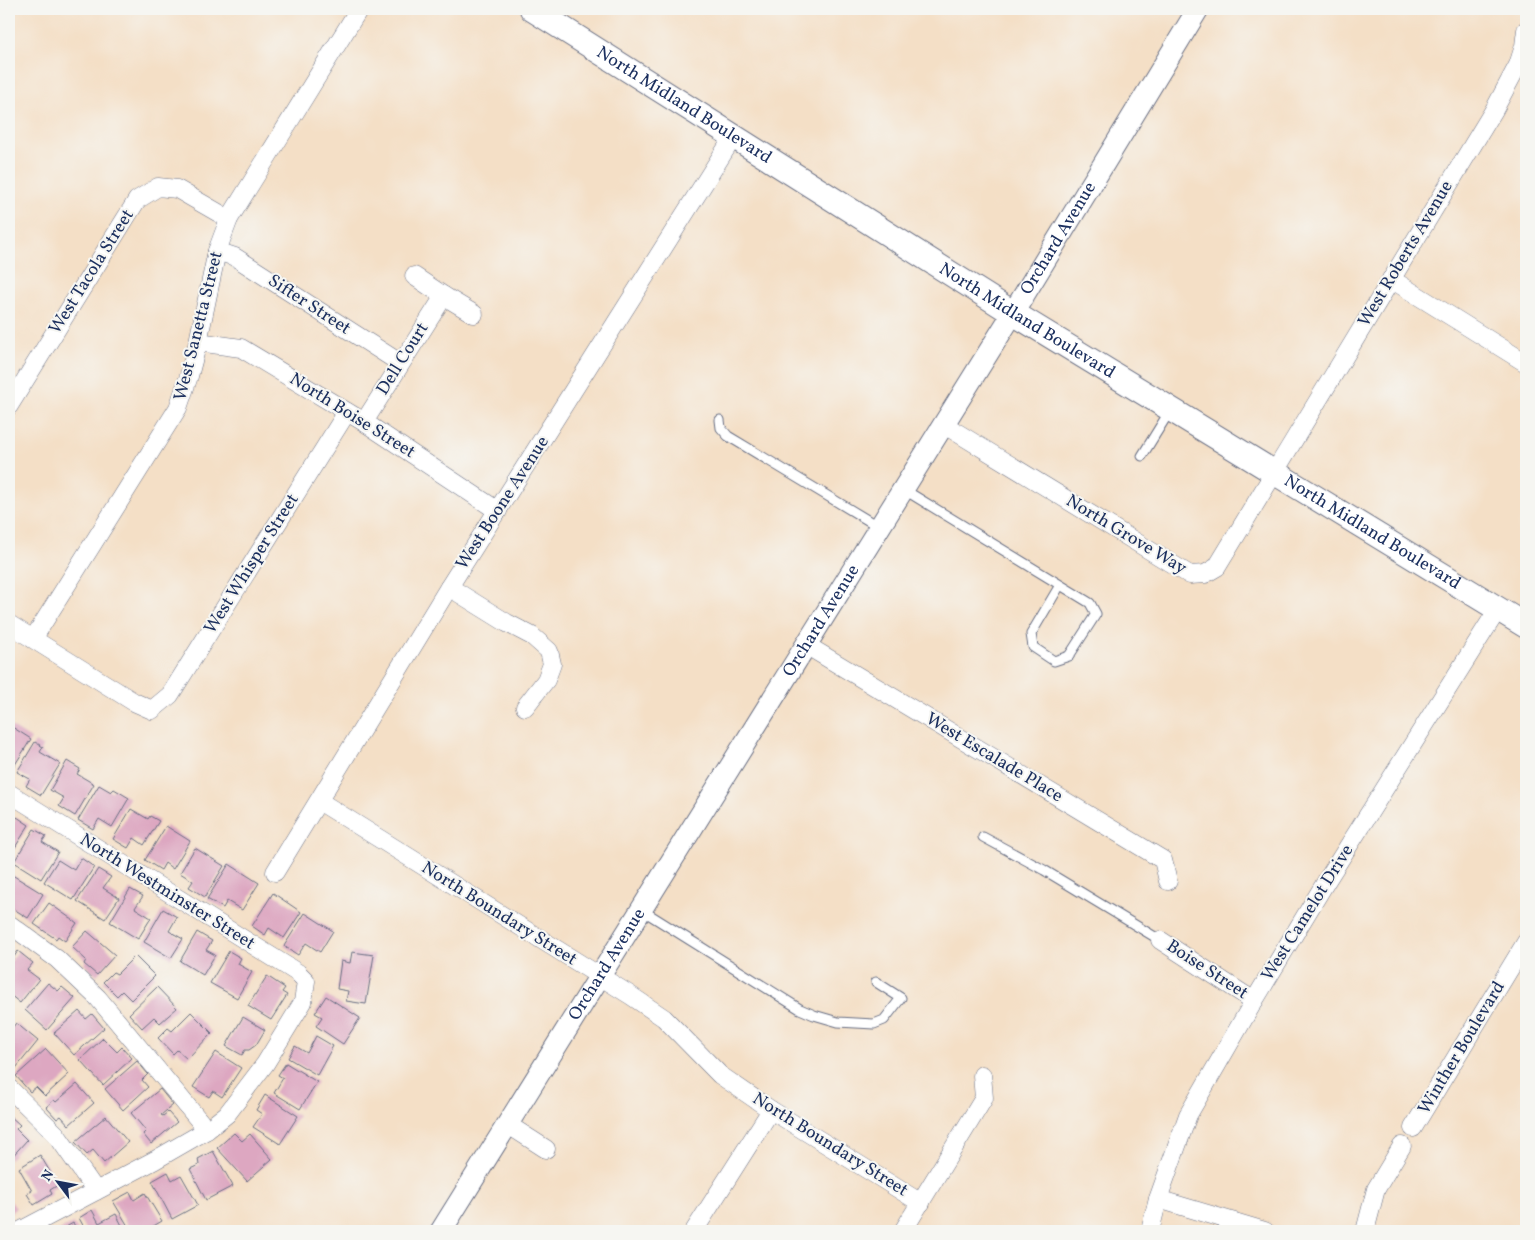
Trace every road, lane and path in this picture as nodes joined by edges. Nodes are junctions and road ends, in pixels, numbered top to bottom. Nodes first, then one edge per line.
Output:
1 (359, 9) edge
2 (532, 9) edge
3 (1198, 9) edge
4 (1526, 30) edge
5 (734, 136) junction
6 (229, 219) junction
7 (216, 251) junction
8 (414, 276) dead end
9 (1392, 278) junction
10 (444, 296) junction
11 (1013, 313) junction
12 (474, 314) dead end
13 (198, 342) junction
14 (400, 363) junction
15 (1526, 363) edge
16 (9, 406) edge
17 (1171, 409) junction
18 (347, 412) junction
19 (720, 420) dead end
20 (364, 422) junction
21 (943, 424) junction
22 (1142, 456) dead end
23 (1274, 472) junction
24 (902, 489) junction
25 (498, 511) junction
26 (879, 527) junction
27 (1060, 585) junction
28 (450, 587) junction
29 (1498, 609) junction
30 (9, 624) edge
31 (1526, 626) edge
32 (33, 639) junction
33 (806, 645) junction
34 (525, 707) dead end
35 (9, 793) edge
36 (319, 801) junction
37 (983, 837) dead end
38 (275, 872) dead end
39 (1168, 881) dead end
40 (642, 910) junction
41 (9, 924) edge
42 (1160, 940) joint
43 (1526, 942) edge
44 (600, 976) junction
45 (876, 982) dead end
46 (1254, 1000) junction
47 (982, 1075) dead end
48 (9, 1088) edge
49 (771, 1110) junction
50 (507, 1124) junction
51 (1413, 1128) dead end
52 (207, 1130) junction
53 (1402, 1146) dead end
54 (546, 1149) dead end
55 (96, 1190) junction
56 (1158, 1199) junction
57 (921, 1203) junction
58 (20, 1231) edge
59 (441, 1231) edge
60 (694, 1231) edge
61 (903, 1231) edge
62 (1150, 1231) edge
63 (1265, 1231) edge
64 (1365, 1231) edge

1 - 6 street, West Sanetta Street
2 - 5 main road, North Midland Boulevard
3 - 11 street, Orchard Avenue
4 - 9 street, West Roberts Avenue
5 - 11 main road, North Midland Boulevard
5 - 25 street, West Boone Avenue
6 - 7 street, West Sanetta Street
6 - 16 street, West Tacola Street
7 - 13 street, West Sanetta Street
7 - 14 street, Sifter Street
8 - 10 street
9 - 15 street
9 - 23 street, West Roberts Avenue
10 - 12 street
10 - 14 street, Dell Court
11 - 17 main road, North Midland Boulevard
11 - 21 street, Orchard Avenue
13 - 18 street, North Boise Street
13 - 32 street, West Sanetta Street
14 - 20 street, Dell Court
17 - 22 lane
17 - 23 main road, North Midland Boulevard
18 - 20 street, North Boise Street
18 - 32 street, West Whisper Street
19 - 26 lane
20 - 25 street, North Boise Street
21 - 23 street, North Grove Way
21 - 24 street, Orchard Avenue
23 - 29 main road, North Midland Boulevard
24 - 26 street, Orchard Avenue
24 - 27 lane
25 - 28 street, West Boone Avenue
26 - 33 street, Orchard Avenue
27 - 27 lane
28 - 34 street
28 - 36 street, West Boone Avenue
29 - 31 main road, North Midland Boulevard
29 - 46 street, West Camelot Drive
30 - 32 street
33 - 39 street, West Escalade Place
33 - 40 street, Orchard Avenue
35 - 52 street, North Westminster Street
36 - 38 street, West Boone Avenue
36 - 44 street, North Boundary Street
37 - 42 lane
40 - 44 street, Orchard Avenue
40 - 45 lane
41 - 52 street
42 - 46 street, Boise Street
43 - 51 street, Winther Boulevard
44 - 49 street, North Boundary Street
44 - 50 street, Orchard Avenue
46 - 56 street, West Camelot Drive
47 - 57 street
48 - 55 street
49 - 57 street, North Boundary Street
49 - 60 street
50 - 54 street
50 - 59 street, Orchard Avenue
52 - 55 street
53 - 64 street
55 - 58 street
56 - 62 street, West Camelot Drive
56 - 63 street
57 - 61 street

